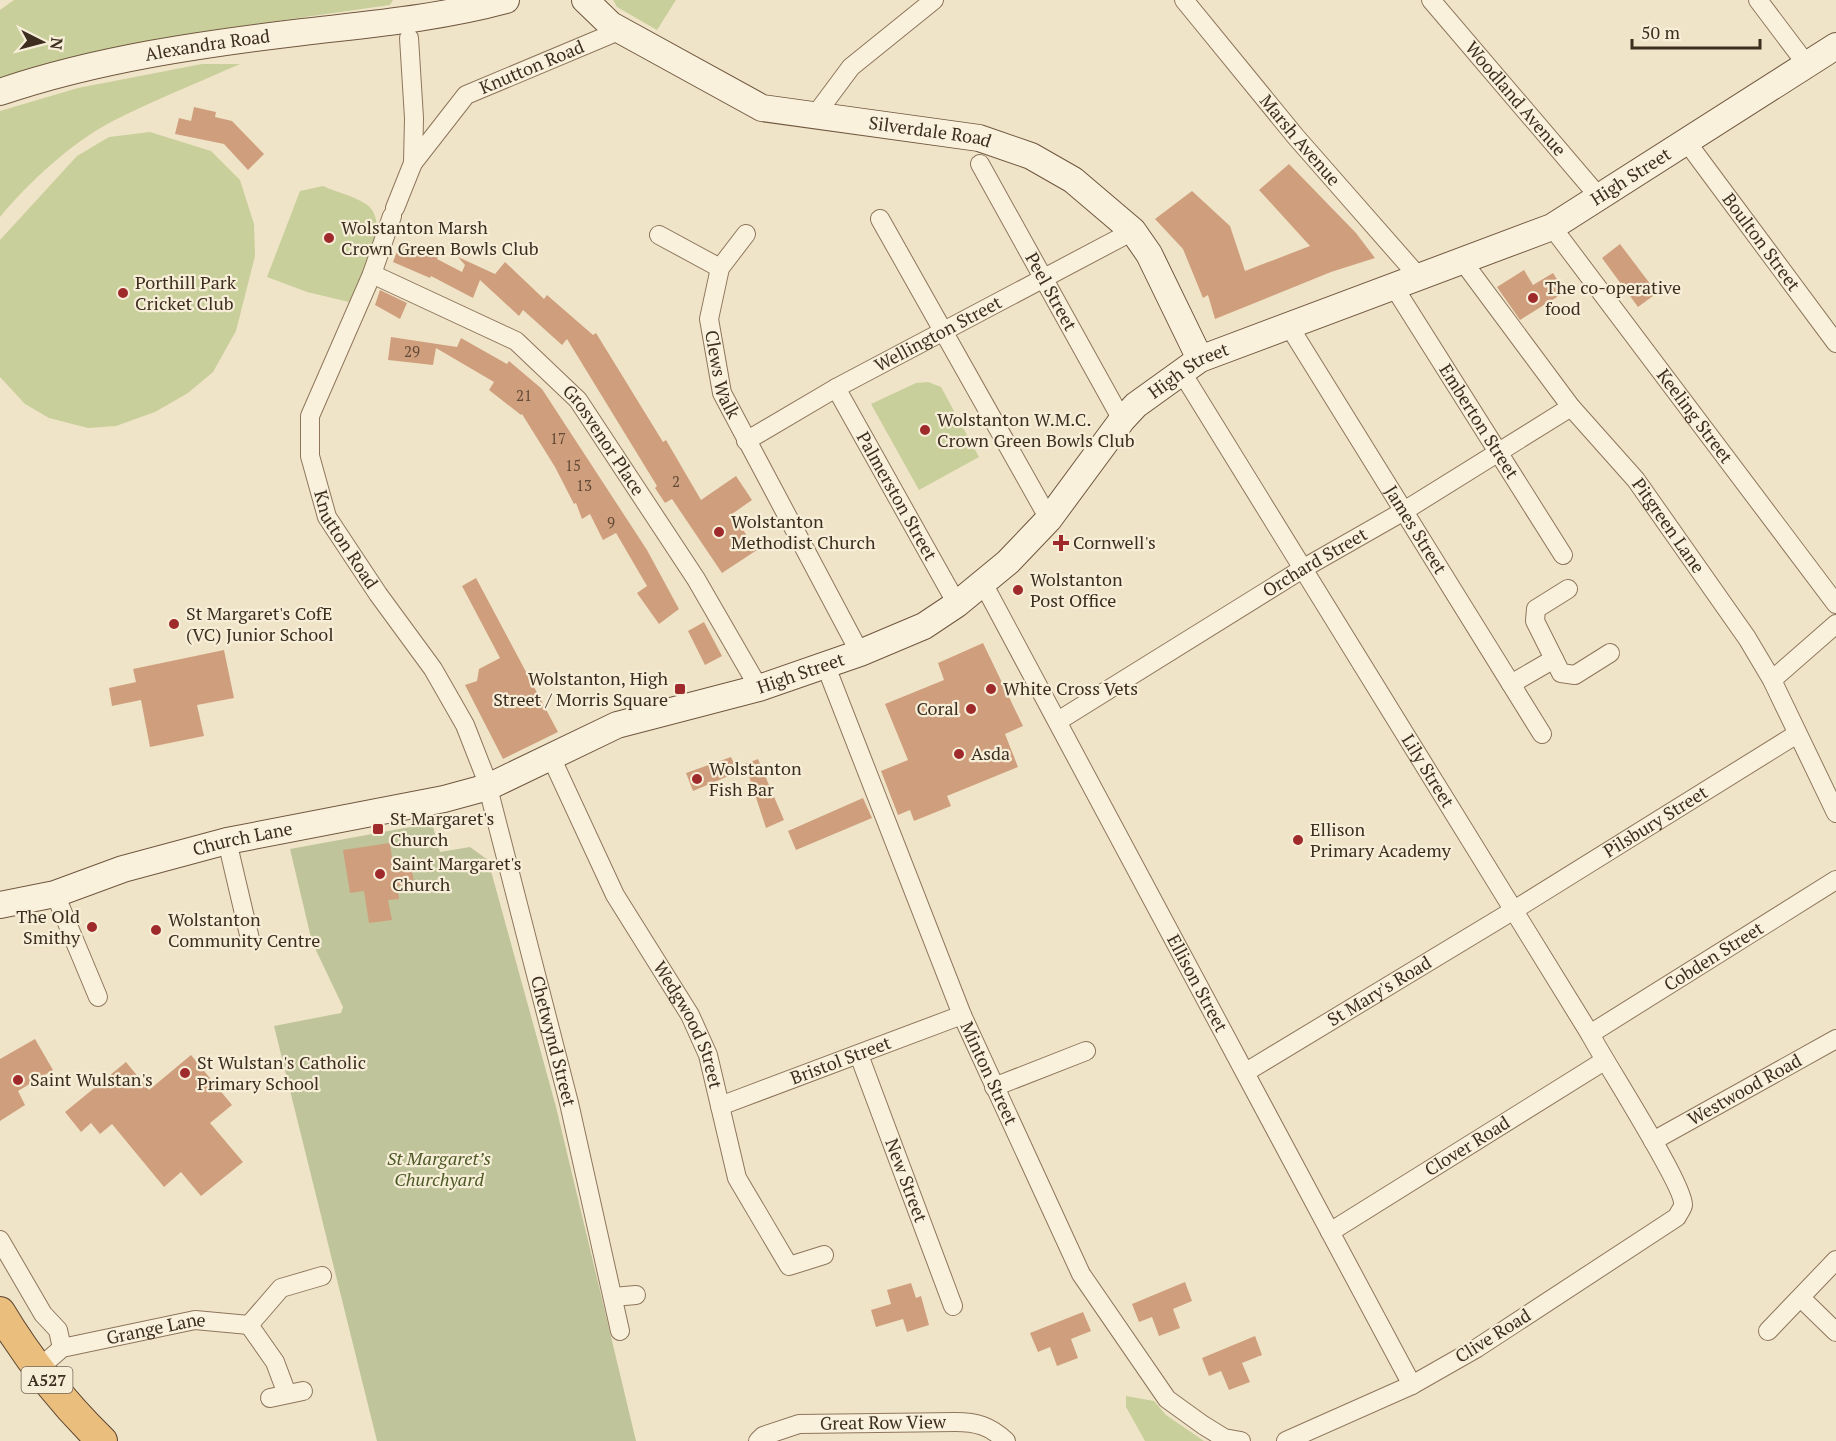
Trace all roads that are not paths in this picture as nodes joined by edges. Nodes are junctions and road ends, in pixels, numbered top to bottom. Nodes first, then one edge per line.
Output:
1 (506, 0) edge
2 (585, 0) edge
3 (934, 0) edge
4 (1184, 0) edge
5 (1431, 0) edge
6 (1758, 0) edge
7 (415, 18) edge
8 (621, 30) junction
9 (1836, 46) edge
10 (1807, 65) junction
11 (0, 92) edge
12 (816, 114) junction
13 (1686, 141) junction
14 (413, 164) junction
15 (980, 164) dead end
16 (1600, 198) junction
17 (880, 219) dead end
18 (1552, 227) junction
19 (1133, 231) junction
20 (746, 234) dead end
21 (659, 235) dead end
22 (1464, 263) junction
23 (720, 268) junction
24 (372, 274) junction
25 (1418, 276) junction
26 (1043, 279) junction
27 (1394, 287) junction
28 (1289, 326) junction
29 (943, 332) junction
30 (1836, 343) edge
31 (1190, 365) junction
32 (836, 388) junction
33 (1571, 407) junction
34 (1122, 420) junction
35 (746, 441) junction
36 (1498, 450) junction
37 (1404, 510) junction
38 (1049, 519) junction
39 (1563, 555) dead end
40 (1304, 568) junction
41 (983, 583) junction
42 (1568, 589) dead end
43 (957, 604) junction
44 (1836, 604) edge
45 (1836, 624) edge
46 (860, 653) junction
47 (1610, 653) dead end
48 (1554, 659) junction
49 (825, 664) junction
50 (1772, 680) junction
51 (1511, 684) junction
52 (759, 688) junction
53 (1058, 721) junction
54 (1542, 734) dead end
55 (1797, 734) junction
56 (551, 757) junction
57 (489, 787) junction
58 (1836, 813) edge
59 (226, 841) junction
60 (1836, 880) edge
61 (55, 894) junction
62 (0, 905) edge
63 (1514, 910) junction
64 (250, 939) dead end
65 (98, 997) dead end
66 (962, 1015) junction
67 (1590, 1034) junction
68 (1836, 1039) edge
69 (1086, 1051) dead end
70 (859, 1055) junction
71 (1604, 1061) junction
72 (1246, 1072) junction
73 (994, 1087) junction
74 (720, 1107) junction
75 (1653, 1141) junction
76 (1683, 1205) joint
77 (1329, 1232) junction
78 (0, 1240) edge
79 (824, 1255) dead end
80 (1836, 1260) edge
81 (322, 1276) dead end
82 (636, 1294) dead end
83 (613, 1298) junction
84 (1801, 1298) junction
85 (953, 1306) dead end
86 (0, 1312) edge
87 (249, 1325) junction
88 (620, 1331) dead end
89 (1768, 1331) dead end
90 (1836, 1332) edge
91 (62, 1348) junction
92 (38, 1369) junction
93 (1412, 1385) junction
94 (287, 1394) dead end
95 (1233, 1439) edge
96 (102, 1441) edge
97 (758, 1441) edge
98 (1006, 1441) edge
99 (1286, 1441) edge

1 - 7 main road, Alexandra Road
2 - 8 main road, Silverdale Road
3 - 12 street
4 - 25 street, Marsh Avenue
5 - 16 street, Woodland Avenue
6 - 10 street
7 - 11 main road, Alexandra Road
7 - 14 street
8 - 12 main road, Silverdale Road
8 - 14 street, Knutton Road
9 - 10 main road, High Street
10 - 13 main road, High Street
12 - 19 main road, Silverdale Road
13 - 16 main road, High Street
13 - 30 street, Boulton Street
14 - 24 street, Knutton Road
15 - 26 street, Peel Street
16 - 18 main road, High Street
17 - 29 street
18 - 22 main road, High Street
18 - 44 street, Keeling Street
19 - 26 street, Wellington Street
19 - 31 main road, Silverdale Road
20 - 23 street, Clews Walk
21 - 23 street
22 - 25 main road, High Street
22 - 33 street, Pitgreen Lane
23 - 35 street, Clews Walk
24 - 52 street, Grosvenor Place
24 - 57 street, Knutton Road
25 - 27 main road, High Street
26 - 29 street, Wellington Street
26 - 34 street, Peel Street
27 - 28 main road, High Street
27 - 36 street, Emberton Street
28 - 31 main road, High Street
28 - 37 street, James Street
29 - 32 street, Wellington Street
29 - 38 street
31 - 34 main road, High Street
31 - 40 street, Lily Street
32 - 35 street, Wellington Street
32 - 43 street, Palmerston Street
33 - 36 street, Orchard Street
33 - 50 street, Pitgreen Lane
34 - 38 main road, High Street
35 - 46 street, Clews Walk
36 - 37 street, Orchard Street
36 - 39 street, Emberton Street
37 - 40 street, Orchard Street
37 - 51 street, James Street
38 - 41 main road, High Street
40 - 53 street, Orchard Street
40 - 63 street, Lily Street
41 - 43 main road, High Street
41 - 53 street, Ellison Street
42 - 48 street
43 - 46 main road, High Street
45 - 50 street
46 - 49 main road, High Street
47 - 48 street
48 - 51 street
49 - 52 main road, High Street
49 - 66 street, Minton Street
50 - 55 street, Pitgreen Lane
51 - 54 street, James Street
52 - 56 main road, High Street
53 - 72 street, Ellison Street
55 - 58 street, Pitgreen Lane
55 - 63 street, Pilsbury Street
56 - 57 main road, High Street
56 - 74 street, Wedgwood Street
57 - 59 main road, Church Lane
57 - 83 street, Chetwynd Street
59 - 61 main road, Church Lane
59 - 64 street
60 - 67 street, Cobden Street
61 - 62 main road, Church Lane
61 - 65 street
63 - 67 street, Lily Street
63 - 72 street, St Mary's Road
66 - 70 street, Bristol Street
66 - 73 street, Minton Street
67 - 71 street, Lily Street
68 - 75 street, Westwood Road
69 - 73 street
70 - 74 street, Bristol Street
70 - 85 street, New Street
71 - 75 street, Lily Street
71 - 77 street, Clover Road
72 - 77 street, Ellison Street
73 - 95 street, Minton Street
74 - 79 street, Wedgwood Street
75 - 76 street, Lily Street
76 - 93 street, Clive Road
77 - 93 street, Ellison Street
78 - 91 street
80 - 84 street
81 - 87 street
82 - 83 street
83 - 88 street, Chetwynd Street
84 - 89 street
84 - 90 street
86 - 92 highway, A527
87 - 91 street, Grange Lane
87 - 94 street
91 - 92 street, Grange Lane
92 - 96 highway, A527
93 - 99 street, Clive Road
97 - 98 street, Great Row View

